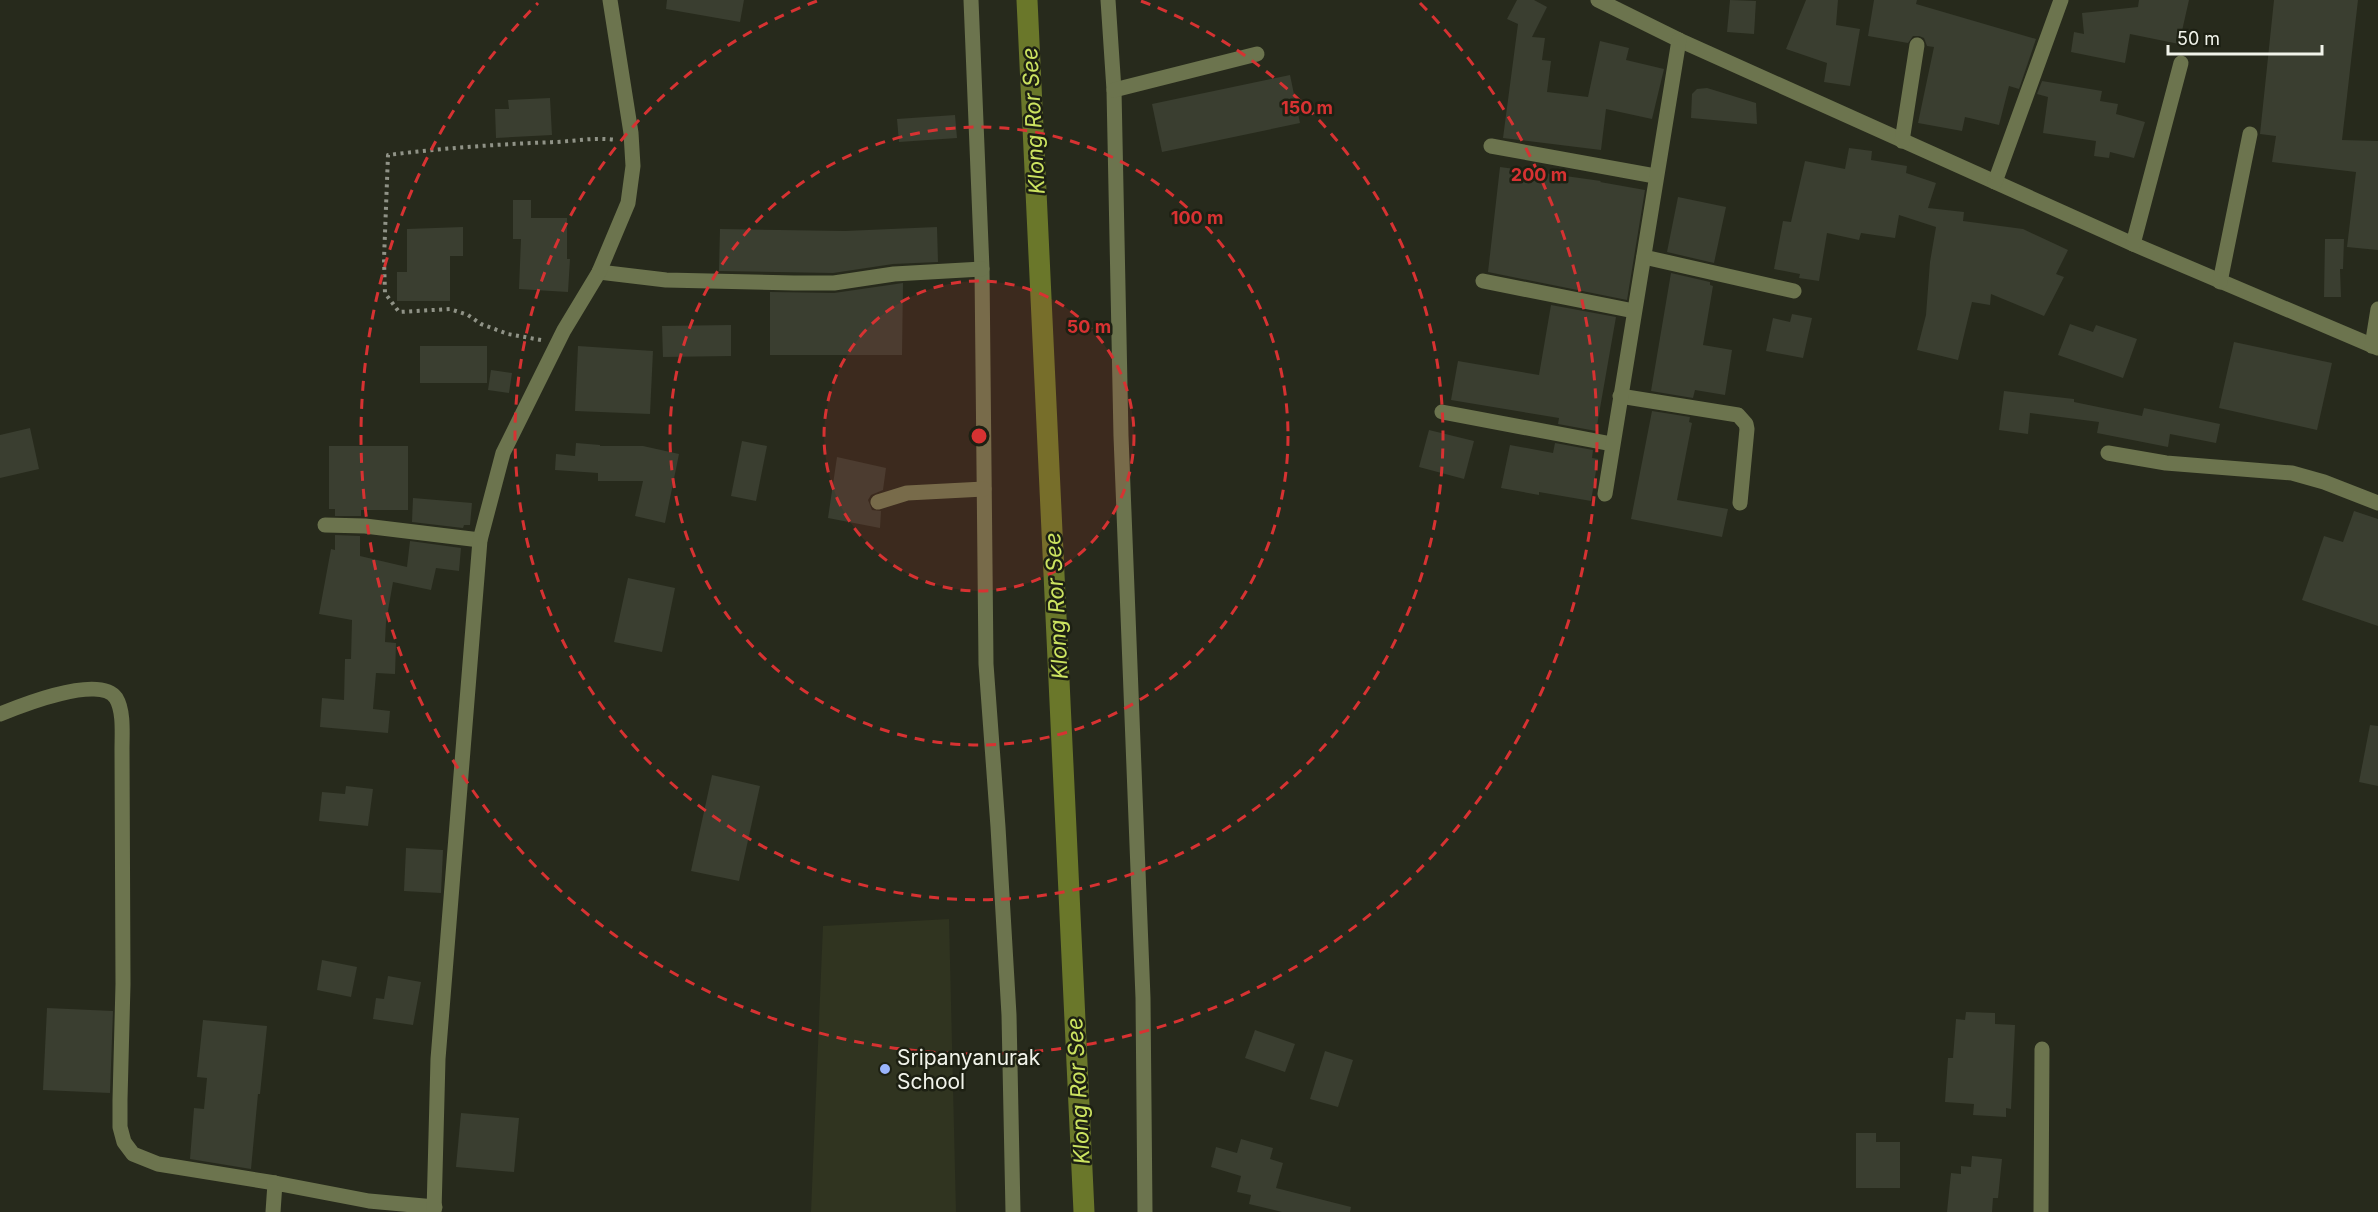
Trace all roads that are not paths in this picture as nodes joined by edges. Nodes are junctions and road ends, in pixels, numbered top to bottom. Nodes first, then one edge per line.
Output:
1 (610, 0) edge
2 (971, 0) edge
3 (1108, 0) edge
4 (1598, 0) edge
5 (2061, 0) edge
6 (1679, 40) junction
7 (1917, 45) dead end
8 (1257, 54) dead end
9 (2181, 63) dead end
10 (1114, 90) junction
11 (2250, 134) dead end
12 (1902, 141) junction
13 (1491, 147) dead end
14 (1655, 176) junction
15 (1995, 182) junction
16 (2133, 244) junction
17 (1644, 257) junction
18 (982, 269) junction
19 (599, 272) junction
20 (1483, 281) dead end
21 (2220, 282) junction
22 (1794, 291) dead end
23 (2378, 309) edge
24 (1635, 310) junction
25 (2375, 347) edge
26 (1620, 396) junction
27 (1442, 412) dead end
28 (1612, 444) junction
29 (2108, 453) dead end
30 (984, 489) junction
31 (1605, 494) dead end
32 (878, 502) dead end
33 (1740, 503) dead end
34 (2378, 503) edge
35 (325, 525) dead end
36 (480, 540) junction
37 (0, 714) edge
38 (2042, 1049) dead end
39 (275, 1183) junction
40 (435, 1210) edge
41 (273, 1212) edge
42 (1014, 1212) edge
43 (1145, 1212) edge
44 (2041, 1212) edge

1 - 19 street
2 - 18 street
3 - 10 street
4 - 6 street
5 - 15 street
6 - 12 street
6 - 14 street
7 - 12 street
8 - 10 street
9 - 16 street
10 - 43 street
11 - 21 street
12 - 15 street
13 - 14 street
14 - 17 street
15 - 16 street
16 - 21 street
17 - 22 street
17 - 24 street
18 - 19 street
18 - 30 street
19 - 36 street
20 - 24 street
21 - 25 street
23 - 25 street
24 - 26 street
26 - 28 street
26 - 33 street
27 - 28 street
28 - 31 street
29 - 34 street
30 - 32 street
30 - 42 street
35 - 36 street
36 - 40 street
37 - 39 street
38 - 44 street
39 - 40 street
39 - 41 street

